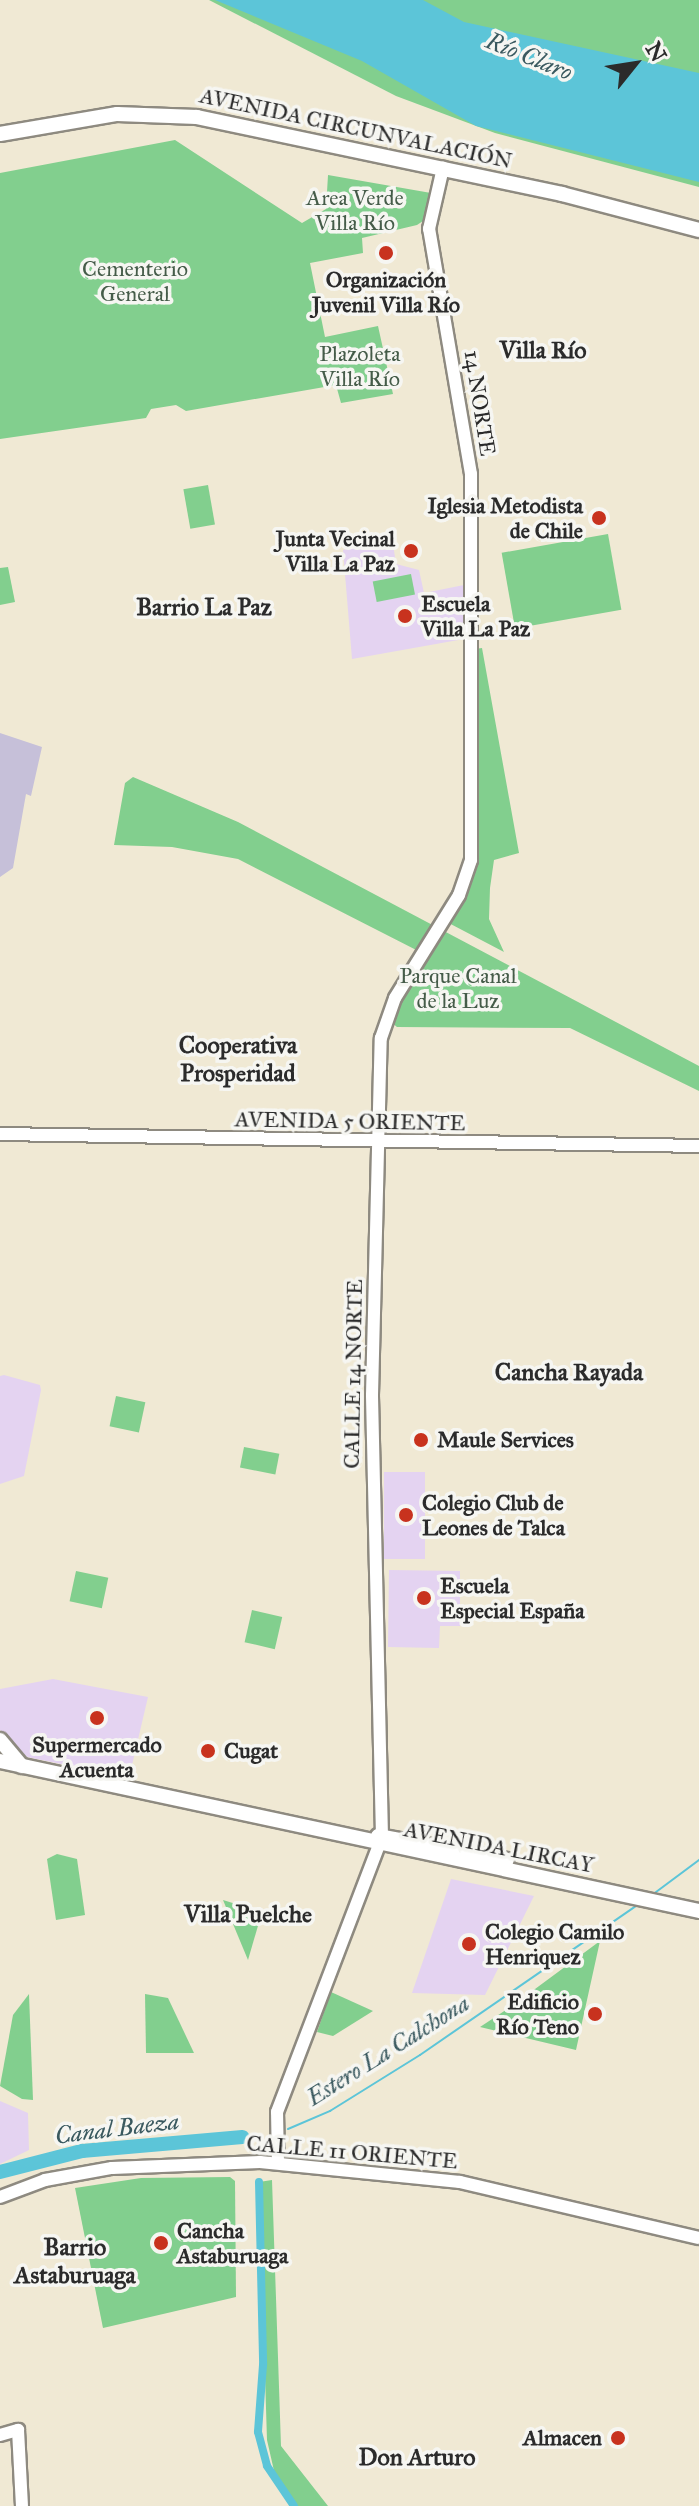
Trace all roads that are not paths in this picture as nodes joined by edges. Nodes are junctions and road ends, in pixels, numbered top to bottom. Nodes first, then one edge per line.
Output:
1 (0, 134) edge
2 (443, 168) junction
3 (699, 230) edge
4 (440, 928) joint
5 (0, 1134) edge
6 (377, 1142) junction
7 (699, 1146) edge
8 (0, 1740) edge
9 (0, 1761) edge
10 (23, 1766) junction
11 (381, 1841) junction
12 (672, 1901) junction
13 (699, 1903) edge
14 (699, 1911) edge
15 (278, 2163) junction
16 (0, 2197) edge
17 (699, 2238) edge
18 (0, 2435) edge
19 (22, 2506) edge

1 - 2 main road, AVENIDA CIRCUNVALACIÓN
2 - 3 main road, AVENIDA CIRCUNVALACIÓN
2 - 4 street, 14 NORTE
4 - 6 street, CALLE 14 NORTE
5 - 6 street, AVENIDA 5 ORIENTE
6 - 7 street, AVENIDA 5 ORIENTE
6 - 11 street, CALLE 14 NORTE
8 - 10 main road
9 - 10 main road, AVENIDA LIRCAY
10 - 11 main road, AVENIDA LIRCAY
11 - 12 main road, AVENIDA LIRCAY
11 - 15 street
12 - 13 main road, AVENIDA LIRCAY
12 - 14 main road, AVENIDA LIRCAY
15 - 16 street, CALLE 11 ORIENTE
15 - 17 street, CALLE 11 ORIENTE
18 - 19 street

